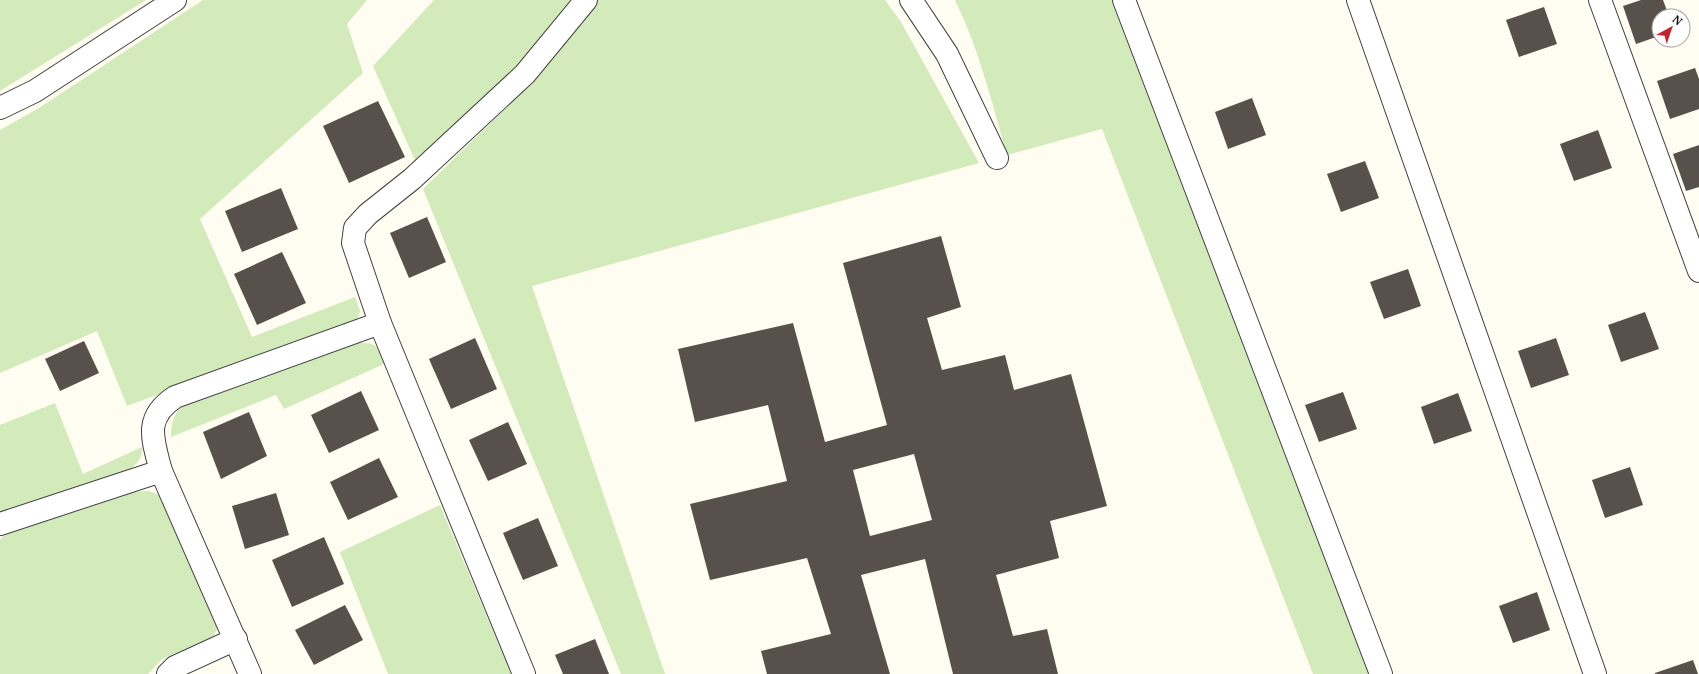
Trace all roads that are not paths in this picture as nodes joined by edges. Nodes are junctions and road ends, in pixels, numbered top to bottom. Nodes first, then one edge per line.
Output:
1 (175, 0) edge
2 (586, 0) edge
3 (911, 0) edge
4 (1124, 0) edge
5 (1358, 0) edge
6 (1600, 0) edge
7 (0, 108) edge
8 (997, 158) dead end
9 (1699, 271) edge
10 (380, 323) junction
11 (161, 471) junction
12 (1, 525) edge
13 (236, 639) junction
14 (168, 674) edge
15 (250, 674) edge
16 (524, 674) edge
17 (1381, 674) edge
18 (1595, 674) edge

1 - 7 street
2 - 10 street
3 - 8 street
4 - 17 street
5 - 18 street
6 - 9 street
10 - 11 street
10 - 16 street
11 - 12 street
11 - 13 street
13 - 14 street
13 - 15 street

